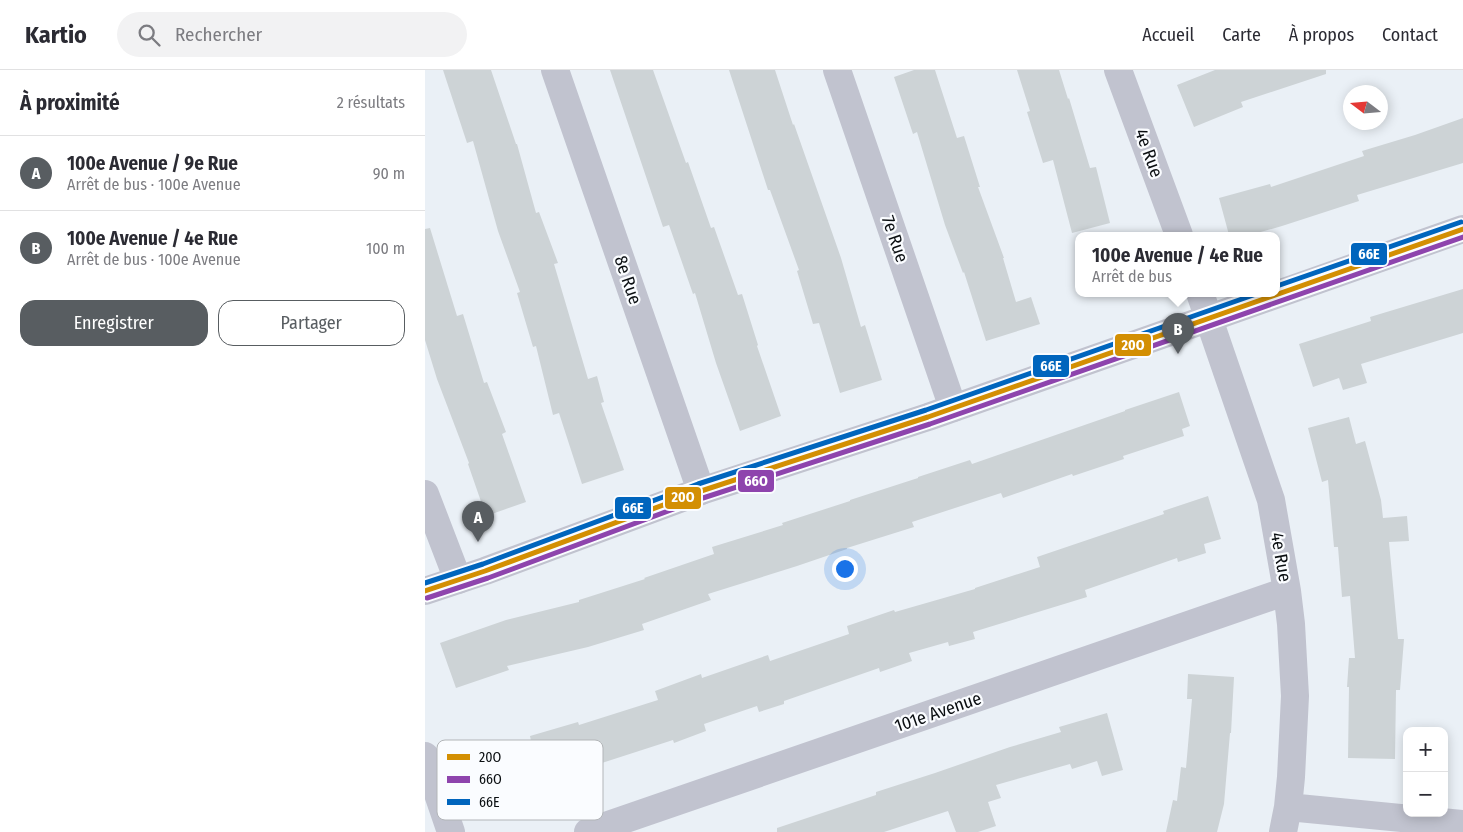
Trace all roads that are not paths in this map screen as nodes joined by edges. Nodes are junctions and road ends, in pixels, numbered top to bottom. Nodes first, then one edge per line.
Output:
1 (555, 70) edge
2 (837, 70) edge
3 (1118, 70) edge
4 (1463, 229) edge
5 (1178, 232) edge
6 (1280, 293) edge
7 (1201, 297) edge
8 (1269, 297) edge
9 (1209, 318) junction
10 (953, 408) junction
11 (701, 491) junction
12 (425, 494) edge
13 (458, 580) junction
14 (425, 591) edge
15 (1287, 591) junction
16 (425, 756) edge
17 (437, 791) edge
18 (1285, 819) edge
19 (447, 820) edge
20 (1463, 824) edge
21 (451, 832) edge
22 (588, 832) edge

1 - 11 street, 8e Rue
2 - 10 street, 7e Rue
3 - 5 street, 4e Rue
4 - 6 street
7 - 9 street, 4e Rue
8 - 9 street
9 - 10 street
9 - 15 street, 4e Rue
10 - 11 street
11 - 13 street
12 - 13 street
13 - 14 street
15 - 18 street, 4e Rue
15 - 22 street, 101e Avenue
16 - 17 street
18 - 20 street
19 - 21 street

